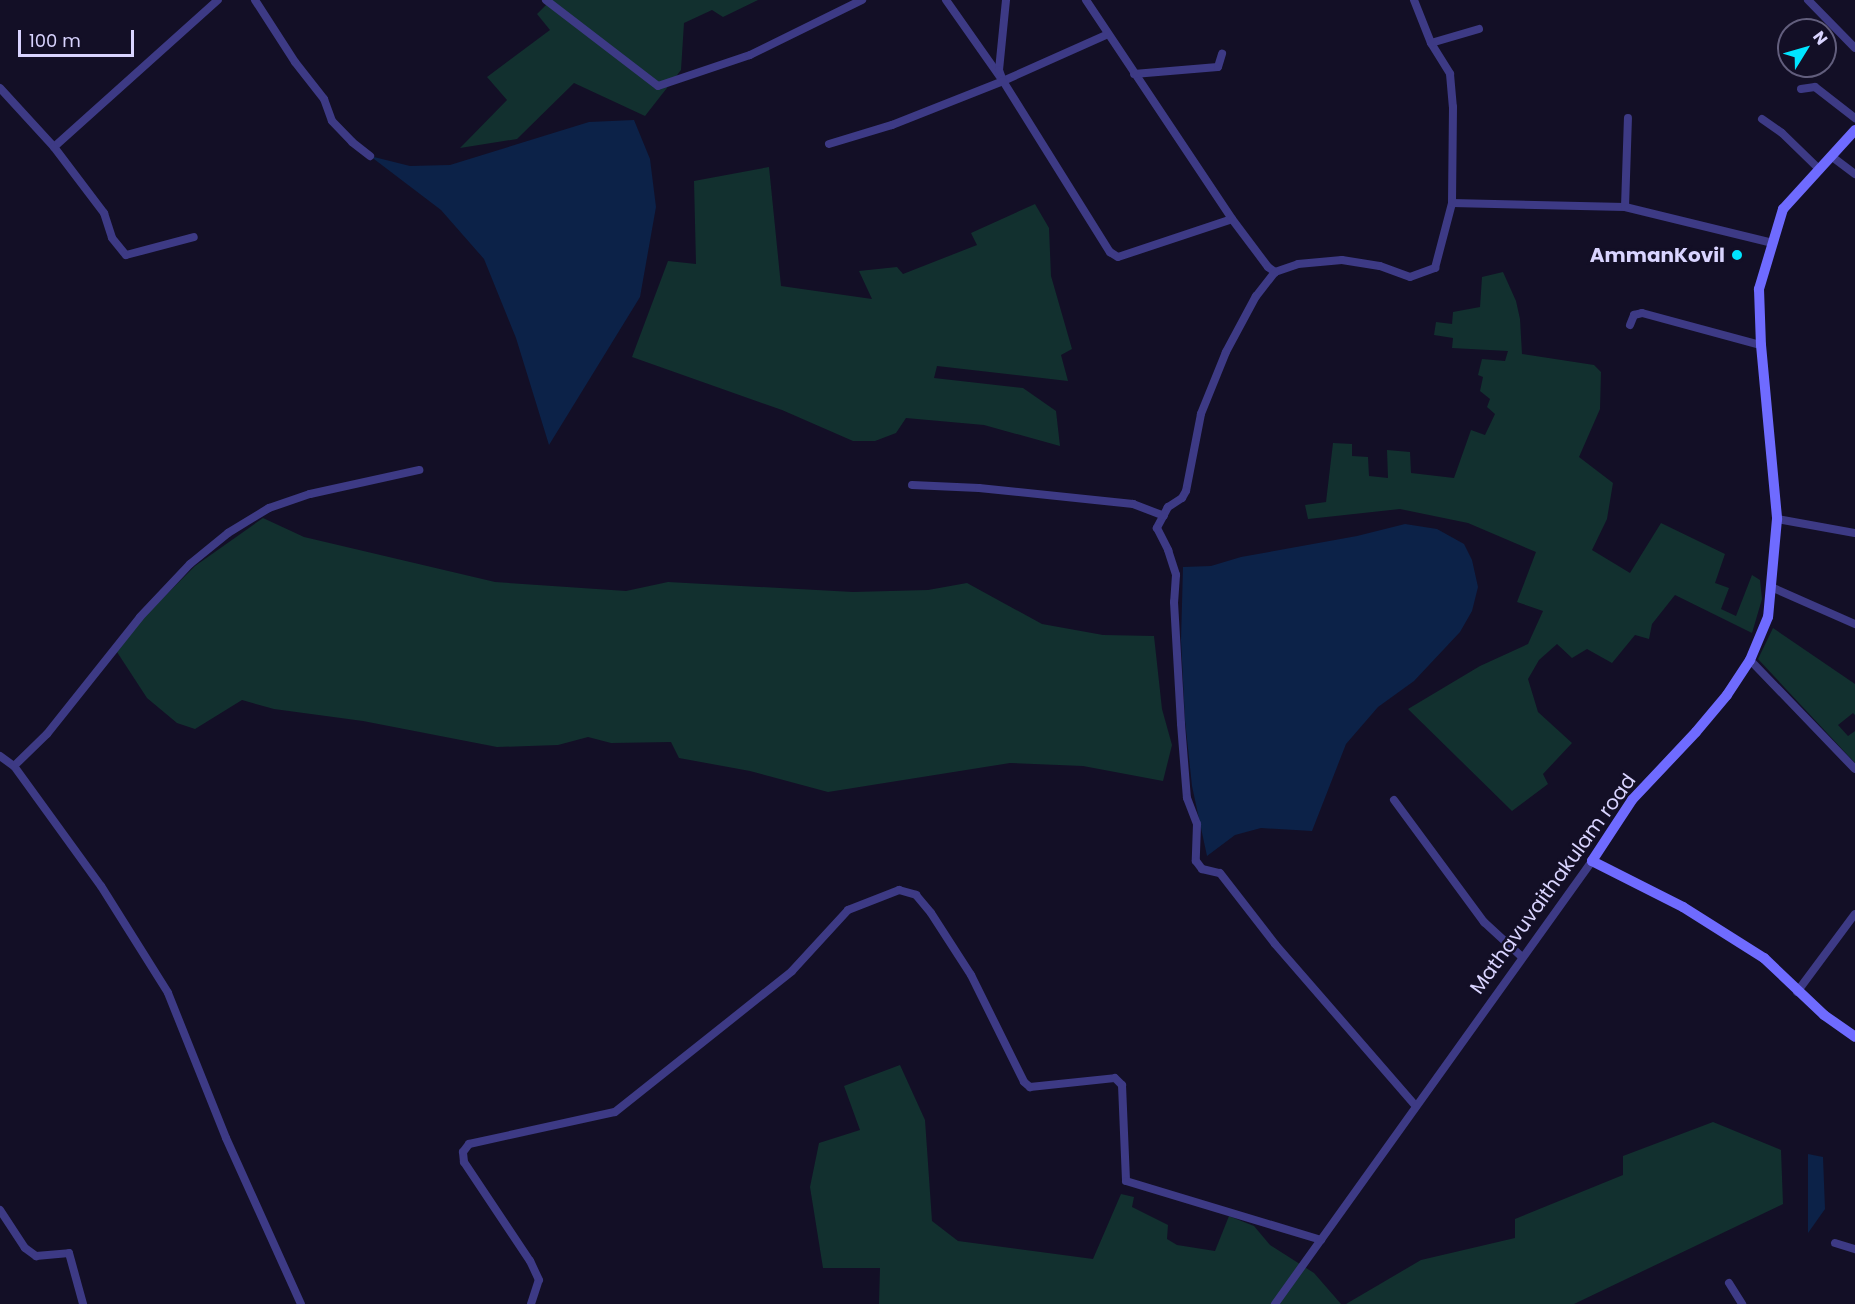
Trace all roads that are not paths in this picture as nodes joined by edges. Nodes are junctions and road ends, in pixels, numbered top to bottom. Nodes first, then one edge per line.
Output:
1 (218, 0) edge
2 (255, 0) edge
3 (546, 0) edge
4 (862, 0) edge
5 (946, 0) edge
6 (1006, 0) edge
7 (1086, 0) edge
8 (1414, 0) edge
9 (1808, 0) edge
10 (1479, 29) dead end
11 (1108, 34) junction
12 (1431, 43) junction
13 (1855, 48) edge
14 (1222, 54) dead end
15 (1134, 74) junction
16 (1003, 81) junction
17 (0, 88) edge
18 (1801, 90) dead end
19 (1628, 118) dead end
20 (1855, 118) edge
21 (1762, 119) dead end
22 (1855, 130) edge
23 (829, 144) dead end
24 (54, 147) junction
25 (370, 156) dead end
26 (1831, 156) junction
27 (1820, 169) junction
28 (1855, 174) edge
29 (1452, 203) junction
30 (1625, 207) junction
31 (1232, 219) junction
32 (194, 237) dead end
33 (1773, 243) junction
34 (1275, 272) junction
35 (1630, 325) dead end
36 (1761, 345) junction
37 (419, 470) dead end
38 (912, 485) dead end
39 (1164, 516) junction
40 (1777, 519) junction
41 (1855, 533) edge
42 (1771, 587) junction
43 (1855, 624) edge
44 (1750, 660) junction
45 (0, 756) edge
46 (14, 766) junction
47 (1855, 769) edge
48 (1394, 800) dead end
49 (1592, 861) junction
50 (1855, 914) edge
51 (1522, 957) junction
52 (1797, 992) junction
53 (1855, 1037) edge
54 (1416, 1106) junction
55 (0, 1210) edge
56 (1321, 1240) junction
57 (1834, 1243) dead end
58 (1855, 1249) edge
59 (1729, 1283) dead end
60 (83, 1304) edge
61 (301, 1304) edge
62 (531, 1304) edge
63 (1275, 1304) edge
64 (1742, 1304) edge

1 - 24 street
2 - 25 street
3 - 4 street
5 - 16 street
6 - 16 street
7 - 11 street
8 - 12 street
9 - 13 street
10 - 12 street
11 - 15 street
11 - 16 street
12 - 29 street
14 - 15 street
15 - 31 street
16 - 23 street
16 - 31 street
17 - 24 street
18 - 20 street
19 - 30 street
21 - 27 street
22 - 26 street, Mathavuvaithakulam road
24 - 32 street
26 - 27 street, Mathavuvaithakulam road
26 - 28 street
27 - 33 street, Mathavuvaithakulam road
29 - 30 street
29 - 34 street
30 - 33 street
31 - 34 street
33 - 36 street, Mathavuvaithakulam road
34 - 39 street
35 - 36 street
36 - 40 street, Mathavuvaithakulam road
37 - 46 street
38 - 39 street
39 - 54 street
40 - 41 street
40 - 42 street, Mathavuvaithakulam road
42 - 43 street
42 - 44 street, Mathavuvaithakulam road
44 - 47 street
44 - 49 street, Mathavuvaithakulam road
45 - 46 street
46 - 61 street
48 - 51 street
49 - 51 street, Mathavuvaithakulam road
49 - 52 street
50 - 52 street
51 - 54 street, Mathavuvaithakulam road
52 - 53 street
54 - 56 street, Mathavuvaithakulam road
55 - 60 street
56 - 62 street
56 - 63 street, Mathavuvaithakulam road
57 - 58 street
59 - 64 street

